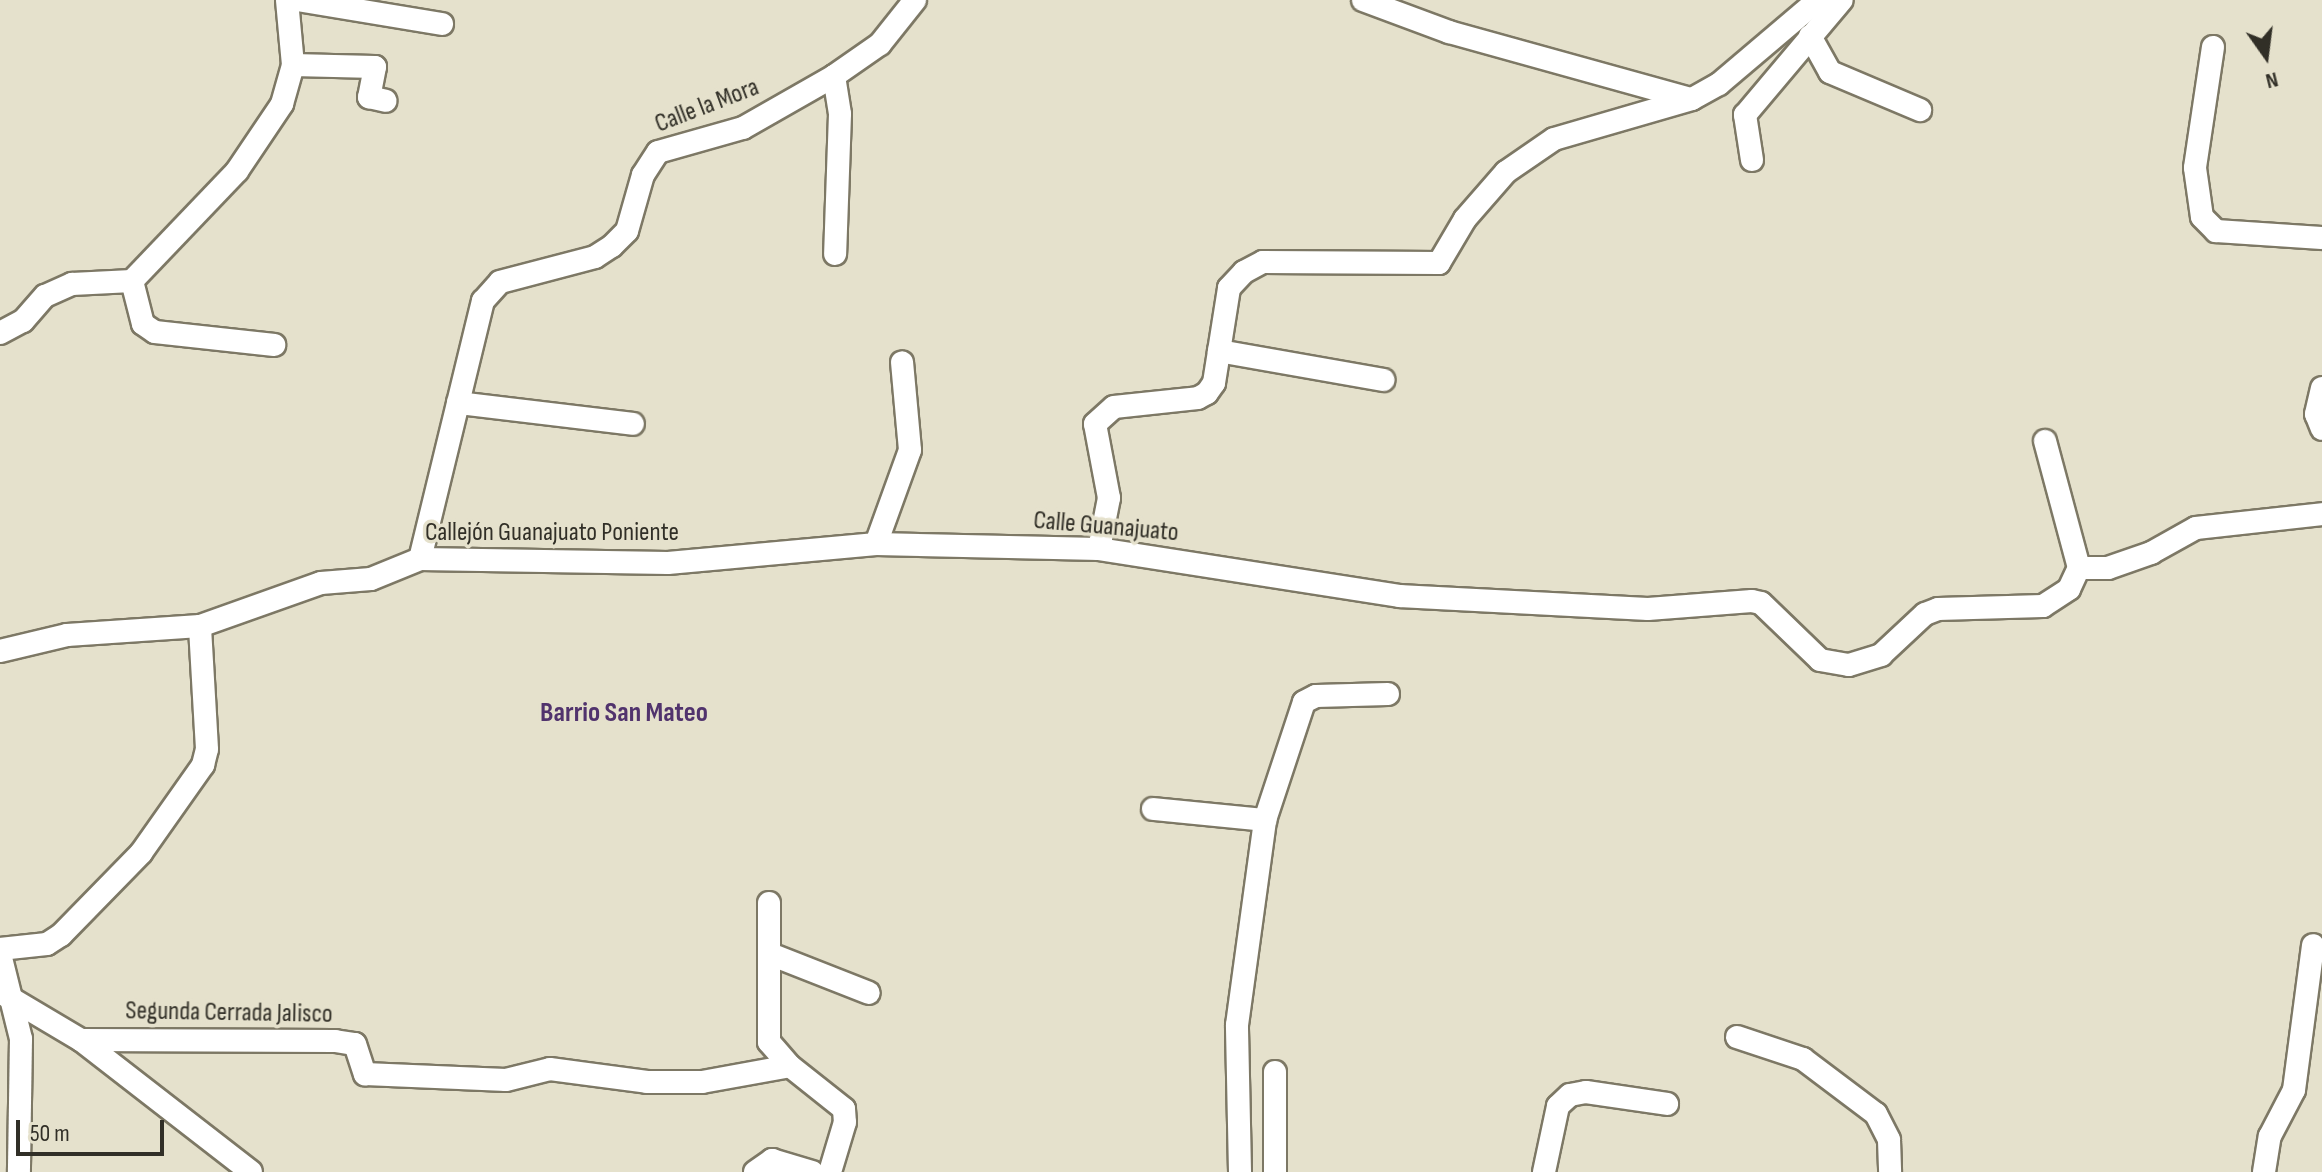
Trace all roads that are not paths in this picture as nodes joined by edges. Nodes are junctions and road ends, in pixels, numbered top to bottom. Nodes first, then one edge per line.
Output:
1 (287, 0) edge
2 (297, 0) edge
3 (915, 0) edge
4 (1363, 0) edge
5 (1818, 0) edge
6 (1842, 0) edge
7 (442, 24) dead end
8 (1810, 36) junction
9 (2213, 47) dead end
10 (293, 65) junction
11 (834, 76) junction
12 (1692, 99) junction
13 (386, 101) dead end
14 (1920, 110) dead end
15 (1752, 160) dead end
16 (2322, 238) edge
17 (835, 254) dead end
18 (132, 281) junction
19 (0, 333) edge
20 (274, 345) dead end
21 (1219, 351) junction
22 (902, 362) dead end
23 (1383, 380) dead end
24 (2322, 388) edge
25 (458, 403) junction
26 (633, 424) dead end
27 (2322, 429) edge
28 (2045, 441) dead end
29 (2322, 514) edge
30 (876, 544) junction
31 (1099, 549) junction
32 (420, 559) junction
33 (2079, 568) junction
34 (200, 626) junction
35 (0, 651) edge
36 (1388, 694) dead end
37 (1153, 809) dead end
38 (1265, 820) junction
39 (769, 903) dead end
40 (2313, 945) dead end
41 (0, 951) edge
42 (770, 954) junction
43 (869, 993) dead end
44 (6, 996) edge
45 (1737, 1037) dead end
46 (81, 1040) junction
47 (790, 1066) junction
48 (1275, 1072) dead end
49 (1667, 1104) dead end
50 (1890, 1170) edge
51 (19, 1172) edge
52 (251, 1172) edge
53 (755, 1172) edge
54 (812, 1172) edge
55 (830, 1172) edge
56 (1240, 1172) edge
57 (1275, 1172) edge
58 (1544, 1172) edge
59 (2264, 1172) edge

1 - 10 street
2 - 7 street
3 - 11 street, Calle la Mora
4 - 12 street
5 - 12 street
6 - 8 street
8 - 14 street
8 - 15 street
9 - 16 street
10 - 13 street
10 - 18 street
11 - 17 street
11 - 25 street, Calle la Mora
12 - 21 street
18 - 19 street
18 - 20 street
21 - 23 street
21 - 31 street
22 - 30 street
24 - 27 street
25 - 26 street
25 - 32 street, Calle la Mora
28 - 33 street
29 - 33 street
30 - 31 street, Calle Guanajuato
30 - 32 street, Callejón Guanajuato Poniente
31 - 33 street, Calle Guanajuato
32 - 34 street, Callejón Guanajuato Poniente
34 - 35 street, Callejón Guanajuato Poniente
34 - 41 street
36 - 38 street
37 - 38 street
38 - 56 street
39 - 42 street
40 - 59 street
41 - 44 street
42 - 43 street
42 - 47 street
44 - 46 street
44 - 51 street
45 - 50 street
46 - 47 street, Segunda Cerrada Jalisco
46 - 52 street
47 - 55 street
48 - 57 street
49 - 58 street
53 - 54 street

